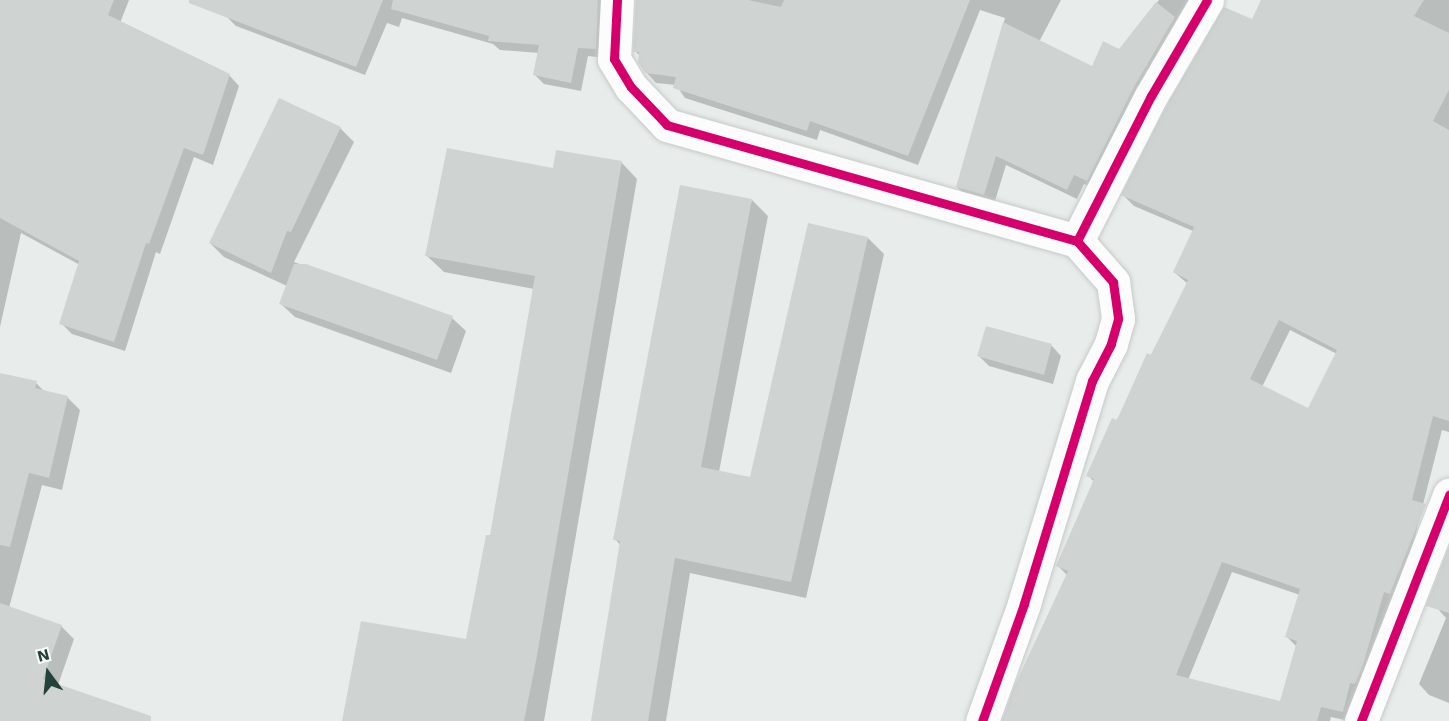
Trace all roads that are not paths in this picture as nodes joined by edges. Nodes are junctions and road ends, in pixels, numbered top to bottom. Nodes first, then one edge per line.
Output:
1 (617, 0) edge
2 (1208, 0) edge
3 (1077, 241) junction
4 (1449, 495) edge
5 (982, 721) edge
6 (1361, 721) edge

1 - 3 street
2 - 3 street
3 - 5 street
4 - 6 street

